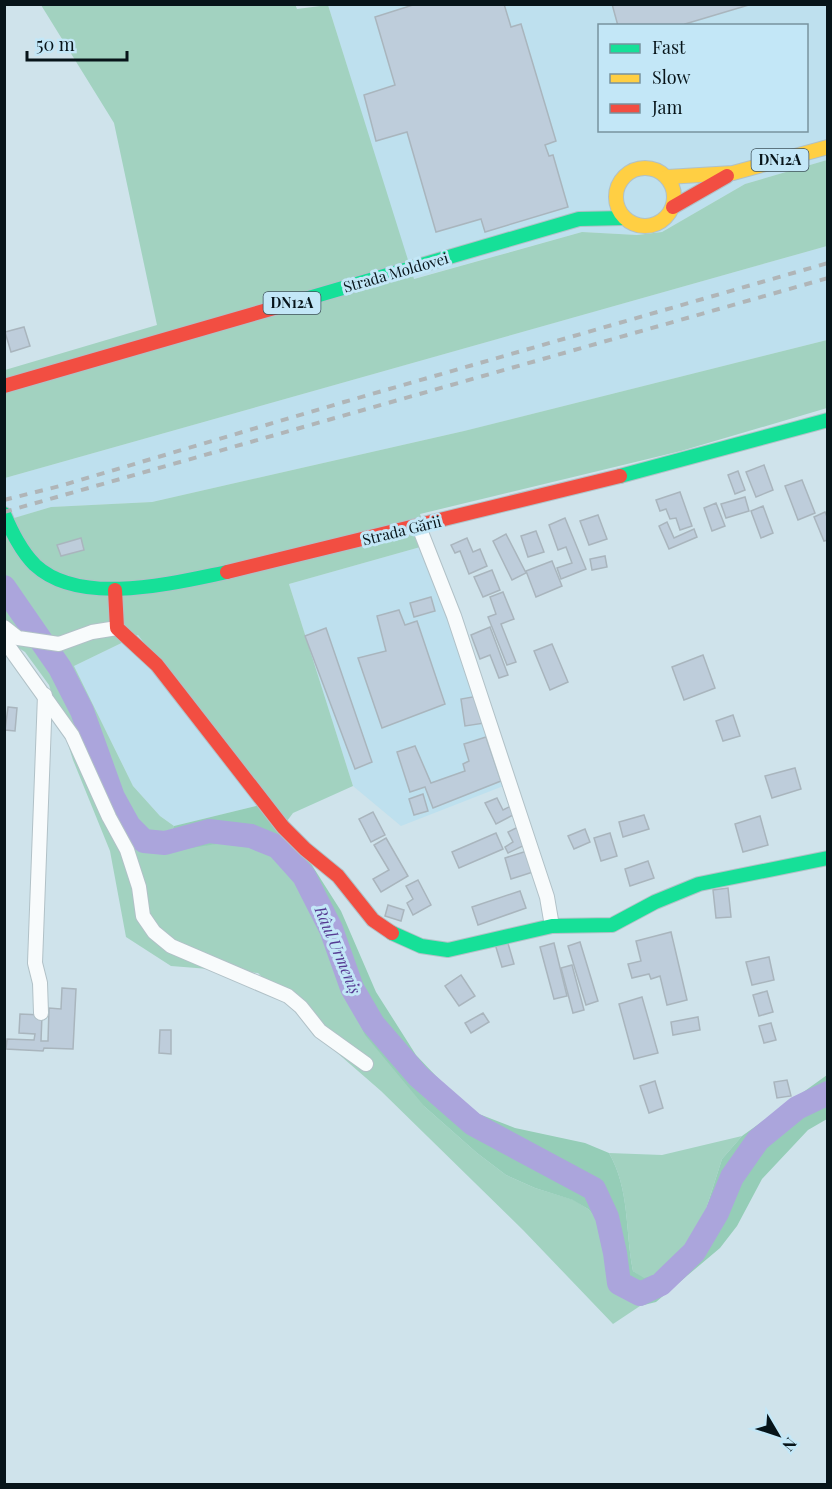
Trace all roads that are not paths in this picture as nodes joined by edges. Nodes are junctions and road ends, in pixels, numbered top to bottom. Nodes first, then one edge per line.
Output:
1 (828, 147) edge
2 (733, 172) junction
3 (667, 177) junction
4 (607, 199) junction
5 (672, 207) junction
6 (624, 218) junction
7 (579, 219) junction
8 (4, 386) edge
9 (828, 420) edge
10 (4, 514) edge
11 (419, 527) junction
12 (115, 590) junction
13 (4, 627) edge
14 (117, 628) junction
15 (11, 639) edge
16 (45, 695) junction
17 (828, 858) edge
18 (552, 926) junction
19 (40, 1013) dead end
20 (366, 1064) dead end

1 - 2 street, DN12A
2 - 3 street
2 - 5 street
3 - 4 street
3 - 5 street
4 - 6 street
4 - 7 street, Strada Moldovei
5 - 6 street
6 - 7 street, Strada Moldovei
7 - 8 street, Strada Moldovei / DN12A
9 - 11 street, Strada Gării
10 - 12 street, Strada Gării
11 - 12 street, Strada Gării
11 - 18 street
12 - 14 street
13 - 15 street
14 - 15 street
14 - 18 street
15 - 16 street
16 - 19 street
16 - 20 street
17 - 18 street

